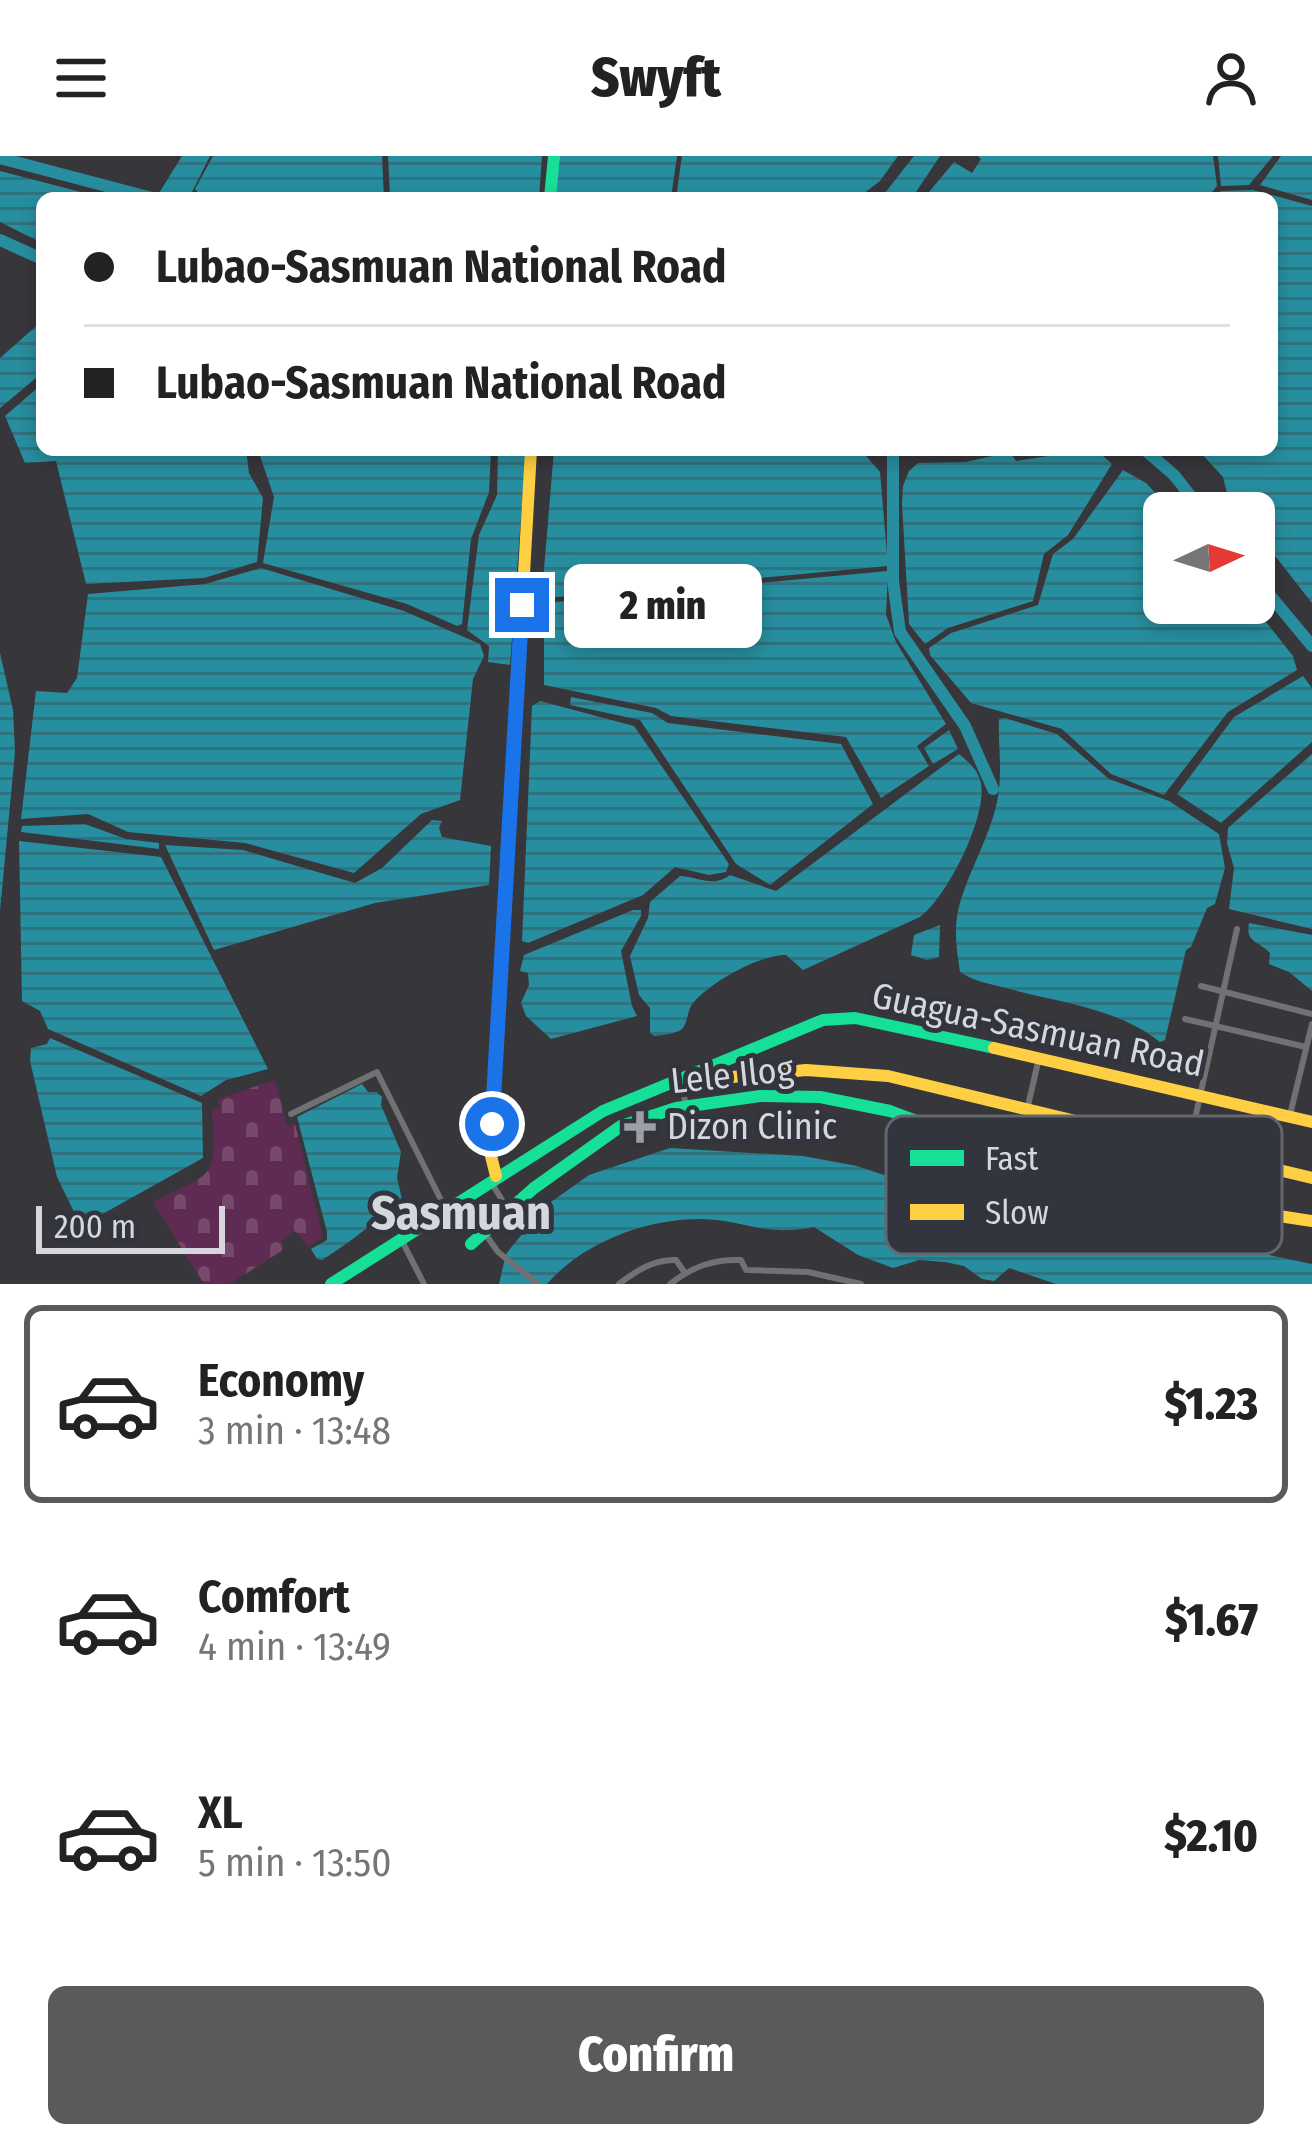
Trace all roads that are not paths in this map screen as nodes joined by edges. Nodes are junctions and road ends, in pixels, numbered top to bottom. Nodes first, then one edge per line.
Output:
1 (554, 156) edge
2 (551, 192) edge
3 (531, 456) edge
4 (1237, 929) dead end
5 (1201, 986) dead end
6 (1225, 992) junction
7 (1312, 1015) edge
8 (1185, 1019) dead end
9 (1312, 1024) edge
10 (1217, 1026) junction
11 (1306, 1047) junction
12 (1040, 1058) junction
13 (685, 1076) junction
14 (1202, 1096) junction
15 (686, 1106) junction
16 (1028, 1110) junction
17 (291, 1114) dead end
18 (1290, 1115) junction
19 (903, 1116) edge
20 (1026, 1116) edge
21 (1053, 1116) edge
22 (1197, 1116) edge
23 (1312, 1122) edge
24 (1282, 1171) edge
25 (493, 1178) junction
26 (1312, 1178) edge
27 (446, 1210) junction
28 (508, 1210) junction
29 (1282, 1216) edge
30 (1312, 1221) edge
31 (486, 1235) junction
32 (401, 1240) junction
33 (471, 1244) dead end
34 (685, 1273) junction
35 (331, 1284) edge
36 (424, 1284) edge
37 (538, 1284) edge
38 (619, 1284) edge
39 (670, 1284) edge
40 (861, 1284) edge

1 - 2 street
3 - 25 street
4 - 6 street
5 - 6 street
6 - 7 street
6 - 10 street
8 - 10 street
9 - 11 street
10 - 11 street
10 - 14 street
11 - 18 street
12 - 13 street, Guagua-Sasmuan Road
12 - 14 street, Guagua-Sasmuan Road
12 - 16 street
13 - 15 street
13 - 16 street
13 - 25 street, Guagua-Sasmuan Road
14 - 18 street, Guagua-Sasmuan Road
14 - 22 street
15 - 19 street, Lele Ilog
15 - 28 street, Lele Ilog
16 - 20 street
16 - 21 street
17 - 27 street
18 - 23 street, Guagua-Sasmuan Road
24 - 26 street
25 - 27 street, Guagua-Sasmuan Road
25 - 28 street
27 - 32 street, Guagua-Sasmuan Road
28 - 31 street, Lele Ilog
29 - 30 street, Lele Ilog
31 - 33 street, Lele Ilog
31 - 37 street
32 - 35 street, Guagua-Sasmuan Road
32 - 36 street
34 - 38 street
34 - 39 street
34 - 40 street

